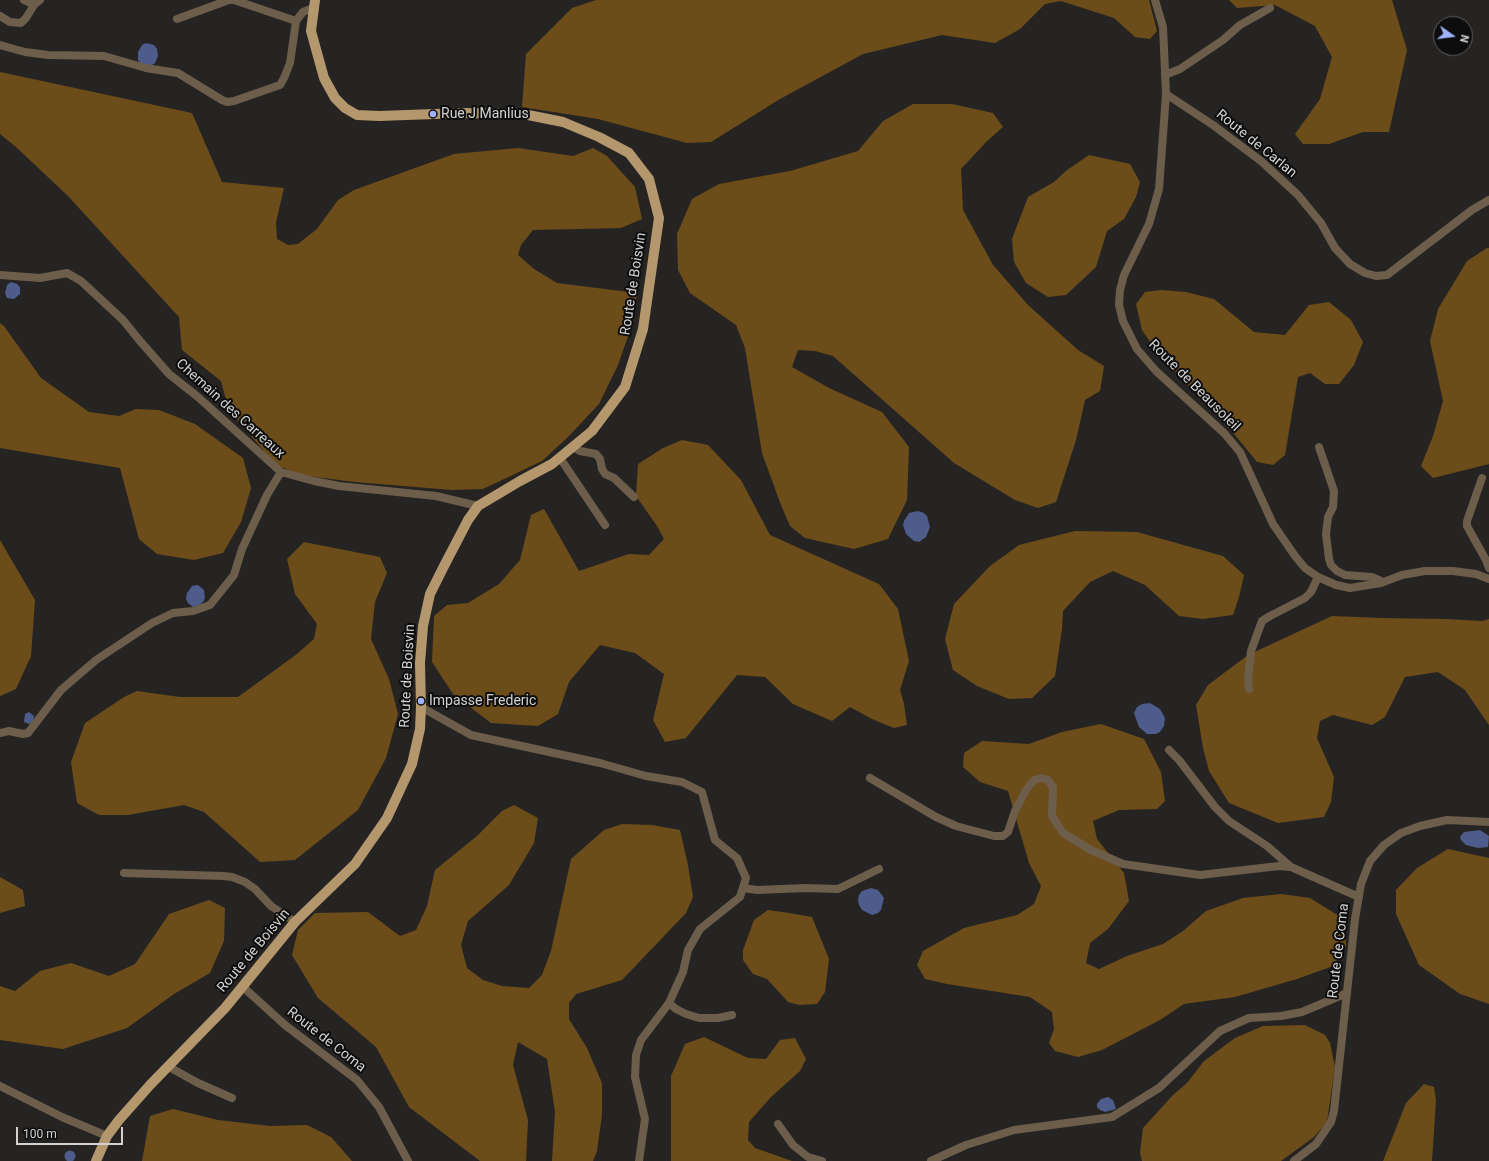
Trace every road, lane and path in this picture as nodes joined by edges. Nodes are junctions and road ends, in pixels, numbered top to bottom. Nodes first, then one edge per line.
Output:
1 (24, 0) edge
2 (1155, 0) edge
3 (37, 3) edge
4 (314, 4) edge
5 (1270, 8) dead end
6 (0, 16) edge
7 (177, 19) dead end
8 (296, 21) junction
9 (0, 45) edge
10 (1165, 74) junction
11 (1166, 94) junction
12 (1489, 200) edge
13 (0, 275) edge
14 (573, 447) junction
15 (1320, 447) dead end
16 (560, 458) junction
17 (281, 472) junction
18 (1482, 478) dead end
19 (634, 497) dead end
20 (478, 506) junction
21 (605, 526) dead end
22 (1489, 568) edge
23 (1318, 577) junction
24 (1489, 579) edge
25 (1383, 582) junction
26 (1249, 689) dead end
27 (421, 706) junction
28 (0, 733) edge
29 (1169, 750) dead end
30 (870, 778) dead end
31 (1489, 822) edge
32 (1291, 867) junction
33 (879, 869) dead end
34 (124, 873) dead end
35 (743, 888) junction
36 (1358, 897) junction
37 (295, 922) junction
38 (243, 987) junction
39 (1347, 992) junction
40 (669, 1003) junction
41 (732, 1015) dead end
42 (169, 1067) junction
43 (0, 1086) edge
44 (232, 1098) dead end
45 (778, 1124) dead end
46 (107, 1136) junction
47 (96, 1161) edge
48 (408, 1161) edge
49 (639, 1161) edge
50 (822, 1161) edge
51 (931, 1161) edge
52 (1294, 1161) edge

1 - 3 street
2 - 10 street, Route de Beausoleil
3 - 6 street
4 - 8 street
4 - 14 main road, Route de Boisvin
5 - 10 street
7 - 8 street
8 - 9 street
10 - 11 street, Route de Beausoleil
11 - 12 street, Route de Carlan
11 - 23 street, Route de Beausoleil
13 - 17 street, Chemain des Carreaux
14 - 16 main road, Route de Boisvin
14 - 19 street
15 - 25 street
16 - 20 main road, Route de Boisvin
16 - 21 street
17 - 20 street, Chemain des Carreaux
17 - 28 street
18 - 22 street
20 - 27 main road, Route de Boisvin
23 - 25 street, Route de Beausoleil
23 - 26 street
24 - 25 street, Route de Beausoleil
27 - 35 street
27 - 37 main road, Route de Boisvin
29 - 32 street
30 - 32 street
31 - 36 street, Route de Coma
32 - 36 street
33 - 35 street
34 - 37 street
35 - 40 street
36 - 39 street, Route de Coma
37 - 38 main road, Route de Boisvin
38 - 42 main road, Route de Boisvin
38 - 48 street, Route de Coma
39 - 51 street
39 - 52 street, Route de Coma
40 - 41 street
40 - 49 street
42 - 44 street
42 - 46 main road, Route de Boisvin
43 - 46 street
45 - 50 street
46 - 47 main road, Route de Boisvin

